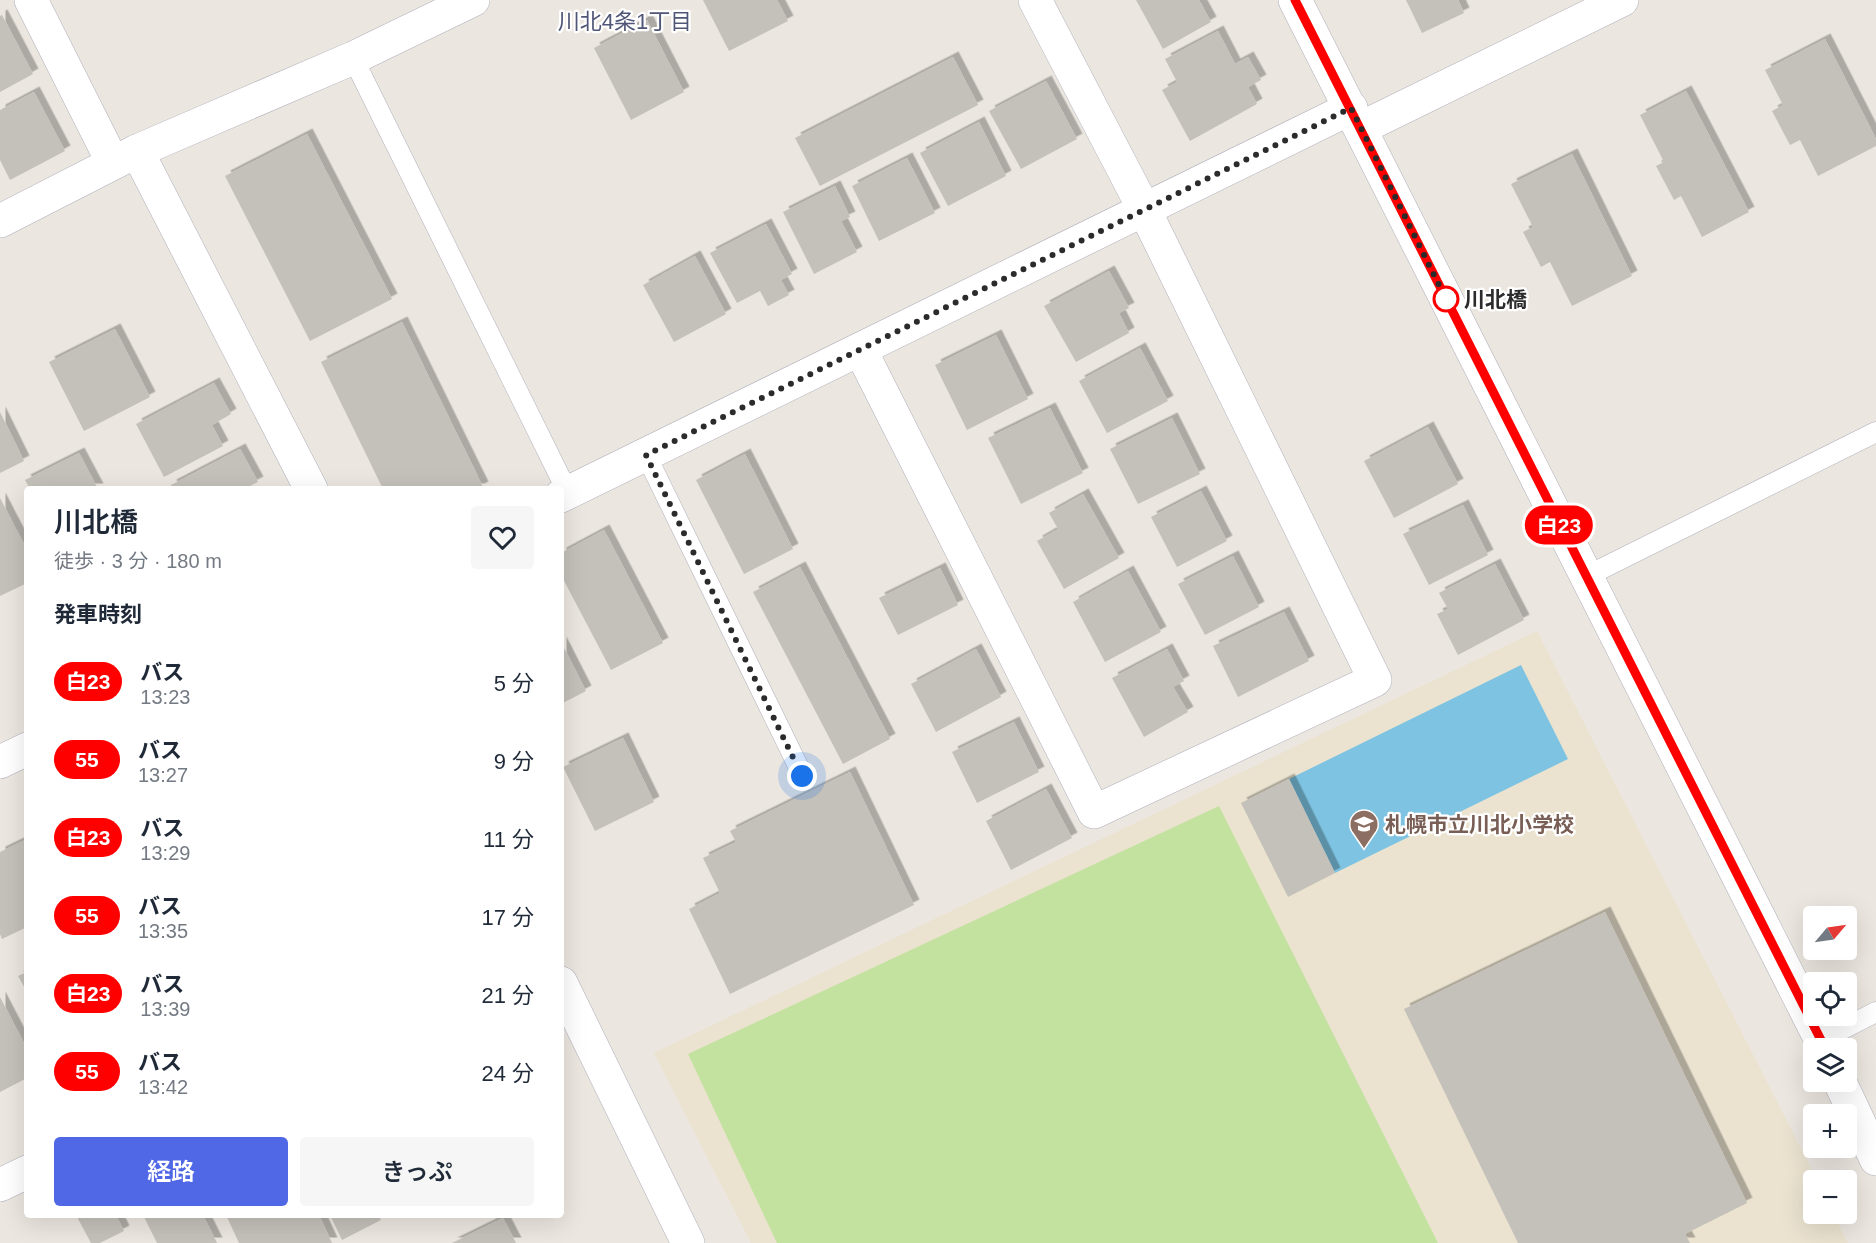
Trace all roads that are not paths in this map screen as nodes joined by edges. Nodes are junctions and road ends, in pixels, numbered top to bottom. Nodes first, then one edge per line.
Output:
1 (31, 0) edge
2 (473, 0) edge
3 (1035, 0) edge
4 (1295, 0) edge
5 (1622, 0) edge
6 (353, 58) junction
7 (1356, 118) junction
8 (125, 157) junction
9 (1144, 209) junction
10 (0, 221) edge
11 (861, 351) junction
12 (1876, 432) edge
13 (646, 455) junction
14 (309, 486) edge
15 (560, 486) edge
16 (564, 495) edge
17 (1585, 577) junction
18 (24, 750) edge
19 (0, 762) edge
20 (802, 776) dead end
21 (564, 989) edge
22 (1876, 1012) edge
23 (1820, 1038) edge
24 (1833, 1038) edge
25 (1845, 1092) edge
26 (1876, 1158) edge
27 (24, 1173) edge
28 (0, 1185) edge
29 (688, 1243) edge

1 - 8 street
2 - 6 street
3 - 9 street
4 - 7 street
5 - 7 street
6 - 8 street
6 - 15 lane
7 - 9 street
7 - 17 street
8 - 10 street
8 - 14 street
9 - 11 street
9 - 11 street
11 - 13 street
12 - 17 lane
13 - 16 street
13 - 20 lane
17 - 23 street
18 - 19 street
21 - 29 street
22 - 24 lane
25 - 26 street
27 - 28 street

